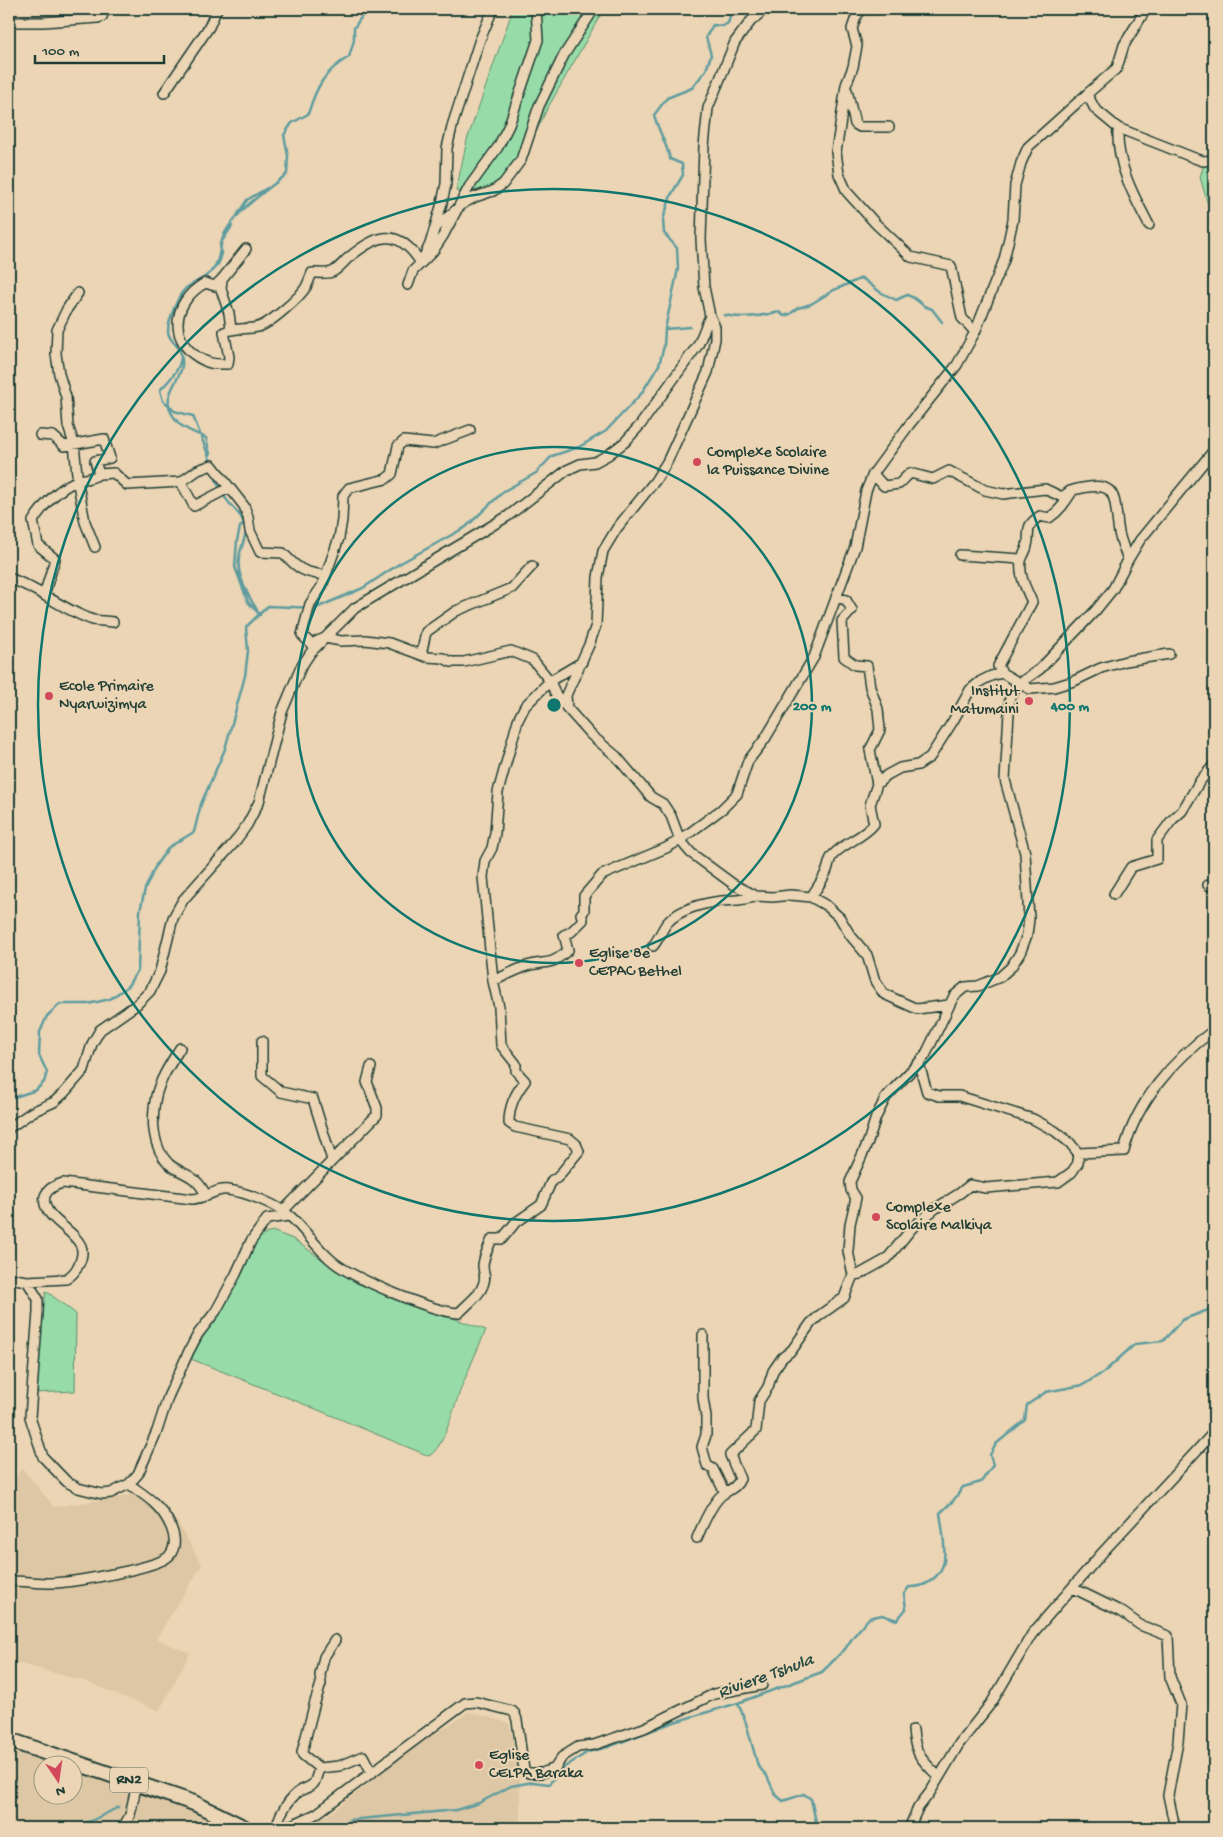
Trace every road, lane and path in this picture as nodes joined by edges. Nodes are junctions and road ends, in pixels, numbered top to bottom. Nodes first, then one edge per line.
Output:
1 (105, 9) edge
2 (217, 9) edge
3 (493, 9) edge
4 (536, 9) edge
5 (594, 9) edge
6 (764, 9) edge
7 (861, 9) edge
8 (1146, 9) edge
9 (9, 22) edge
10 (846, 85) junction
11 (164, 93) dead end
12 (1087, 94) junction
13 (889, 127) dead end
14 (1118, 128) junction
15 (1214, 160) edge
16 (455, 212) junction
17 (1149, 225) dead end
18 (435, 228) junction
19 (246, 249) dead end
20 (421, 262) junction
21 (222, 279) junction
22 (408, 285) dead end
23 (78, 294) dead end
24 (710, 316) junction
25 (231, 329) junction
26 (975, 332) junction
27 (470, 430) dead end
28 (40, 435) dead end
29 (74, 444) junction
30 (1214, 450) edge
31 (99, 474) junction
32 (873, 474) junction
33 (78, 480) junction
34 (181, 482) junction
35 (229, 488) junction
36 (1073, 490) junction
37 (95, 547) dead end
38 (960, 555) dead end
39 (1021, 559) junction
40 (1128, 560) junction
41 (532, 566) dead end
42 (325, 575) junction
43 (9, 578) edge
44 (44, 595) junction
45 (836, 597) junction
46 (112, 622) dead end
47 (325, 638) junction
48 (1169, 654) dead end
49 (421, 655) junction
50 (582, 662) junction
51 (1002, 673) junction
52 (550, 681) junction
53 (1020, 683) junction
54 (567, 708) junction
55 (1214, 765) edge
56 (877, 784) junction
57 (680, 840) junction
58 (1114, 894) dead end
59 (756, 896) junction
60 (811, 897) junction
61 (653, 946) dead end
62 (494, 981) junction
63 (949, 1005) junction
64 (1214, 1030) edge
65 (262, 1041) dead end
66 (180, 1048) dead end
67 (919, 1064) junction
68 (371, 1067) dead end
69 (9, 1128) edge
70 (1078, 1153) junction
71 (332, 1160) junction
72 (206, 1196) junction
73 (286, 1214) junction
74 (853, 1275) junction
75 (9, 1278) edge
76 (27, 1281) junction
77 (703, 1335) dead end
78 (1214, 1432) edge
79 (129, 1484) junction
80 (725, 1493) junction
81 (697, 1538) dead end
82 (9, 1581) edge
83 (1073, 1588) junction
84 (335, 1640) dead end
85 (762, 1685) dead end
86 (913, 1730) dead end
87 (9, 1740) edge
88 (319, 1768) junction
89 (372, 1773) junction
90 (939, 1777) junction
91 (137, 1783) junction
92 (123, 1828) edge
93 (245, 1828) edge
94 (278, 1828) edge
95 (909, 1828) edge
96 (1175, 1828) edge

1 - 9 street
2 - 11 street
3 - 18 street
4 - 16 street
5 - 16 street
6 - 24 street
7 - 10 street
8 - 12 street
10 - 13 street
10 - 26 street
12 - 14 street
12 - 26 street
14 - 15 street
14 - 17 street
16 - 18 street
16 - 20 street
18 - 20 street
19 - 21 street
20 - 22 street
20 - 25 street
21 - 25 street
21 - 25 street
23 - 29 street
24 - 47 street
24 - 50 street
26 - 32 street
27 - 42 street
28 - 29 street
29 - 31 street
29 - 33 street
30 - 40 street
31 - 33 street
31 - 34 street
32 - 36 street
32 - 45 street
33 - 37 street
33 - 44 street
34 - 35 street
34 - 35 street
35 - 42 street
36 - 39 street
36 - 40 street
38 - 39 street
39 - 51 street
40 - 53 street
41 - 49 street
42 - 47 street
43 - 44 street
44 - 46 street
45 - 56 street
45 - 57 street
47 - 49 street
47 - 69 street
48 - 53 street
49 - 52 street
50 - 52 street
50 - 54 street
51 - 53 street
51 - 56 street
52 - 54 street
52 - 62 street
53 - 63 street
54 - 57 street
55 - 58 street
56 - 60 street
57 - 59 street
57 - 62 street
59 - 60 street
59 - 61 street
60 - 63 street
62 - 73 street
63 - 67 street
64 - 70 street
65 - 71 street
66 - 72 street
67 - 70 street
67 - 74 street
68 - 71 street
70 - 74 street
71 - 73 street
72 - 73 street
72 - 76 street
73 - 79 street
74 - 80 street
75 - 76 street
76 - 79 street
77 - 80 street
78 - 83 street
79 - 82 street
80 - 81 street
83 - 90 street
83 - 96 street
84 - 88 street
85 - 89 street
86 - 90 street
87 - 91 highway, RN2
88 - 89 street
88 - 94 street
89 - 94 street
90 - 95 street
91 - 92 street
91 - 93 highway, RN2

